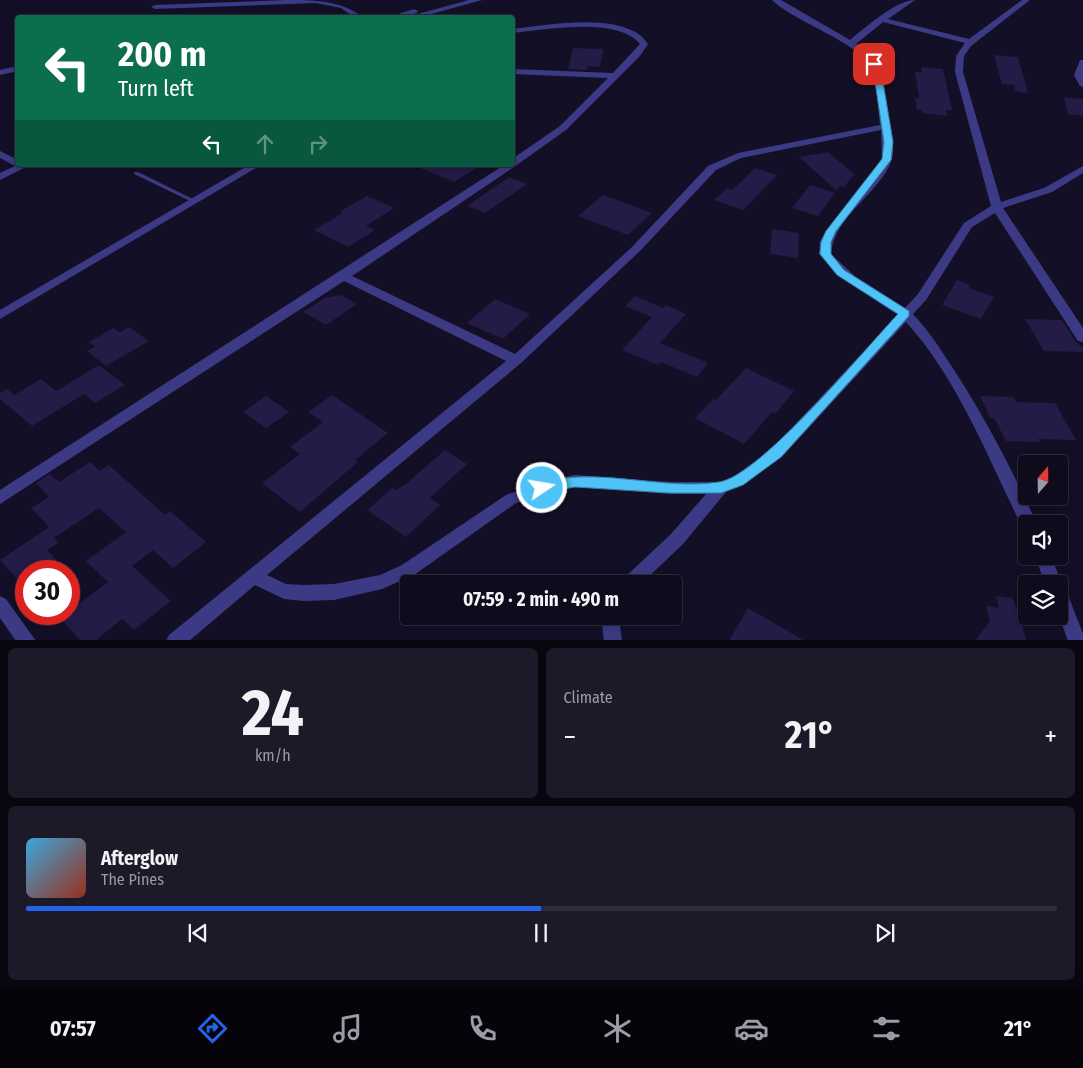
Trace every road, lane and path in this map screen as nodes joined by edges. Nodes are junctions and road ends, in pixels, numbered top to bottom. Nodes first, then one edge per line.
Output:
1 (460, 0) edge
2 (478, 0) edge
3 (776, 0) edge
4 (911, 0) edge
5 (1026, 0) edge
6 (156, 4) edge
7 (356, 15) edge
8 (400, 15) edge
9 (418, 15) edge
10 (880, 19) junction
11 (515, 31) edge
12 (971, 42) junction
13 (850, 45) junction
14 (1083, 62) edge
15 (15, 69) edge
16 (515, 71) edge
17 (0, 73) edge
18 (614, 76) junction
19 (1083, 84) edge
20 (884, 127) junction
21 (0, 154) edge
22 (15, 162) edge
23 (515, 162) edge
24 (15, 165) edge
25 (15, 167) edge
26 (253, 167) edge
27 (507, 167) edge
28 (0, 169) edge
29 (1083, 169) edge
30 (136, 173) dead end
31 (0, 176) edge
32 (194, 201) junction
33 (997, 207) junction
34 (343, 276) junction
35 (905, 314) junction
36 (0, 315) edge
37 (1083, 338) edge
38 (516, 360) junction
39 (721, 488) junction
40 (0, 498) edge
41 (1025, 515) edge
42 (639, 575) edge
43 (253, 576) junction
44 (0, 604) edge
45 (1068, 618) edge
46 (611, 625) edge
47 (27, 640) edge
48 (175, 640) edge
49 (613, 640) edge
50 (1077, 640) edge

1 - 8 street
2 - 9 street
3 - 13 street
4 - 10 street
5 - 12 street
6 - 7 street
10 - 12 street
10 - 13 street
11 - 18 street
12 - 33 street
13 - 20 street
14 - 19 street
15 - 17 street
16 - 18 street
18 - 23 street
20 - 35 street
20 - 38 street
21 - 22 street
24 - 28 street
25 - 31 street
26 - 32 street
27 - 34 street
29 - 33 street
30 - 32 lane
32 - 36 street
33 - 35 street
33 - 37 street
34 - 38 street
34 - 40 street
35 - 39 street
35 - 41 street
38 - 43 street
39 - 42 street
39 - 43 street
43 - 48 street
44 - 47 street
45 - 50 street
46 - 49 street

